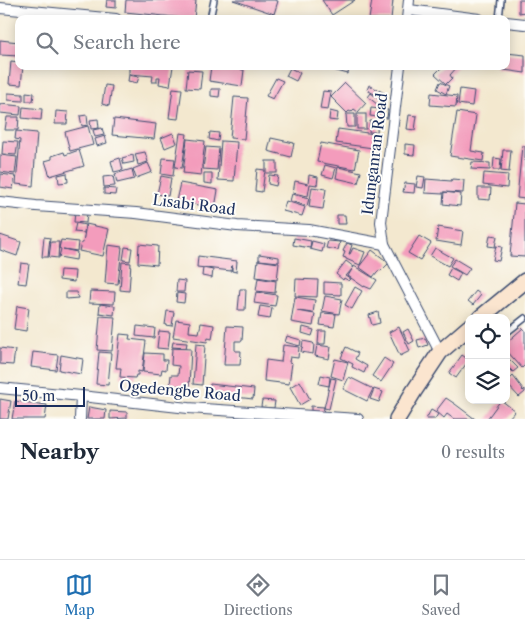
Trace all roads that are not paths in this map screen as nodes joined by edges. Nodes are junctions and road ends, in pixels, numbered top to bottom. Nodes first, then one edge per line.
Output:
1 (214, 0) edge
2 (501, 0) edge
3 (0, 8) edge
4 (408, 10) edge
5 (74, 15) edge
6 (211, 15) edge
7 (448, 15) edge
8 (499, 15) edge
9 (510, 22) edge
10 (525, 24) edge
11 (400, 70) edge
12 (0, 202) edge
13 (384, 244) junction
14 (525, 281) edge
15 (485, 314) edge
16 (525, 318) edge
17 (510, 330) edge
18 (465, 331) edge
19 (440, 352) junction
20 (0, 388) edge
21 (81, 396) junction
22 (80, 419) edge
23 (358, 419) edge
24 (397, 419) edge

1 - 6 lane
2 - 8 lane
3 - 5 street
4 - 7 street
9 - 10 street
11 - 13 street, Idunganran Road
12 - 13 street, Lisabi Road
13 - 19 street, Idunganran Road
14 - 15 main road
16 - 17 lane
18 - 19 main road
19 - 24 main road
20 - 21 street, Ogedengbe Road
21 - 22 street
21 - 23 street, Ogedengbe Road

